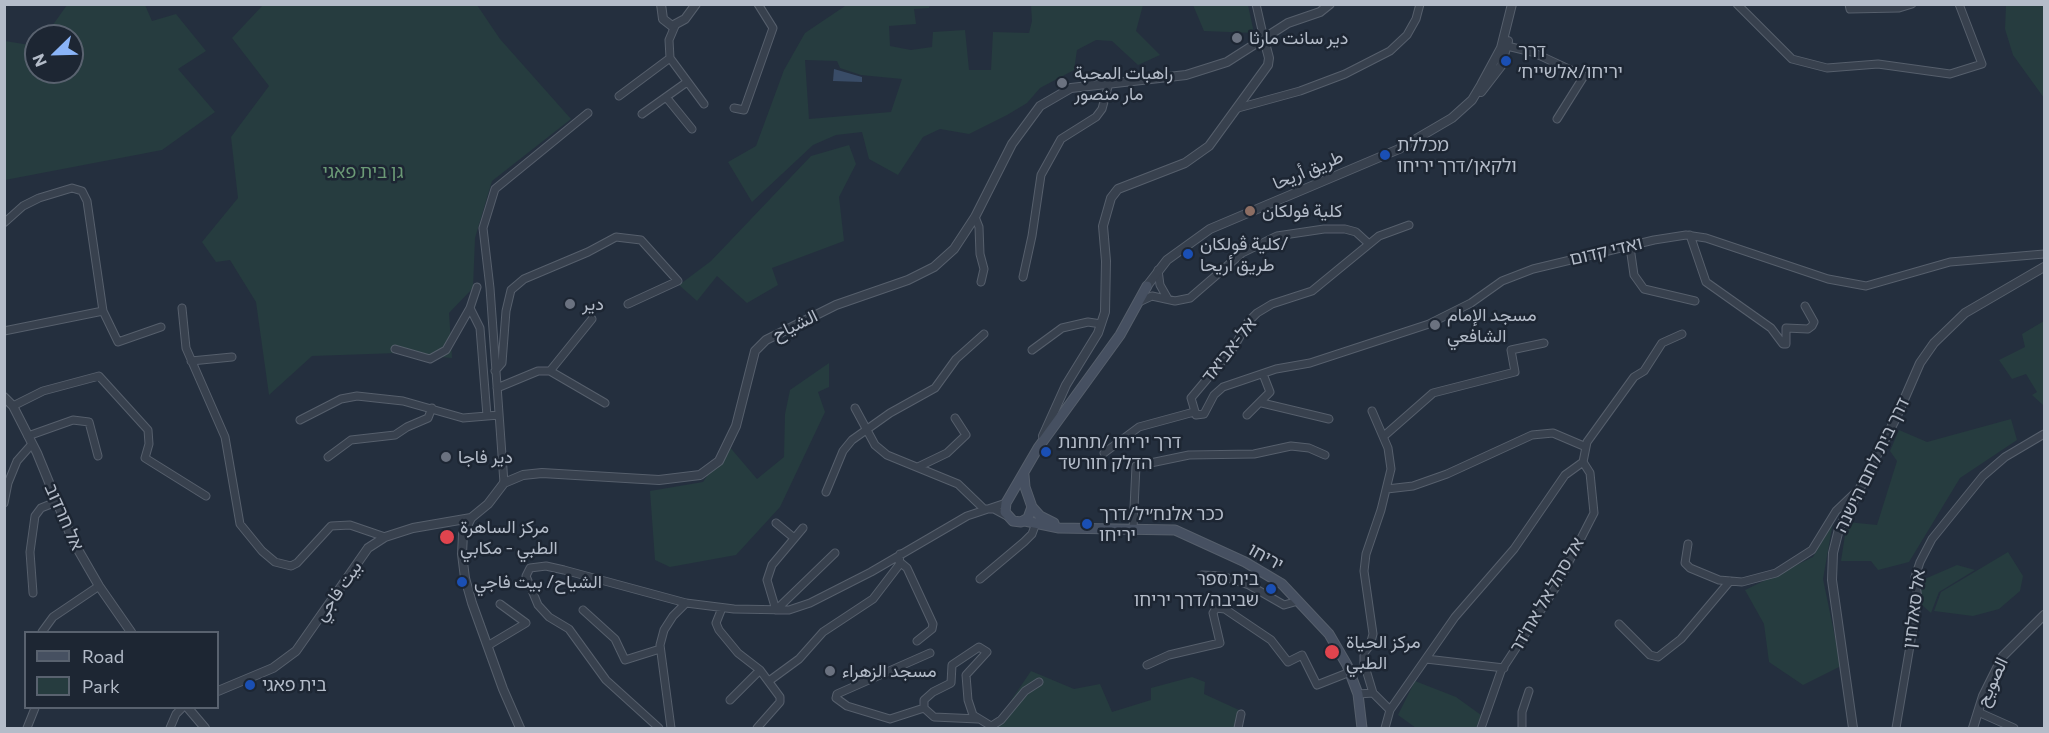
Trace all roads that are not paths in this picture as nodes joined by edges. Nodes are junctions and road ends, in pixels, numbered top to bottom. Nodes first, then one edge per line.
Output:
1 (661, 4) edge
2 (696, 4) edge
3 (758, 4) edge
4 (1256, 4) edge
5 (1330, 4) edge
6 (1420, 4) edge
7 (1512, 4) edge
8 (1737, 4) edge
9 (1849, 4) edge
10 (1912, 4) edge
11 (1959, 4) edge
12 (1510, 17) junction
13 (675, 26) junction
14 (1264, 39) junction
15 (1507, 46) junction
16 (670, 58) junction
17 (687, 82) junction
18 (1109, 83) junction
19 (619, 96) dead end
20 (666, 97) junction
21 (1472, 100) junction
22 (704, 104) dead end
23 (734, 108) dead end
24 (1238, 108) junction
25 (588, 113) dead end
26 (642, 114) dead end
27 (1557, 119) dead end
28 (692, 129) dead end
29 (975, 217) junction
30 (4, 223) edge
31 (1409, 225) dead end
32 (1690, 236) junction
33 (1368, 243) junction
34 (1630, 247) junction
35 (2044, 254) edge
36 (2044, 267) edge
37 (1158, 270) junction
38 (1023, 277) dead end
39 (981, 282) dead end
40 (1147, 286) joint
41 (477, 287) dead end
42 (1168, 299) junction
43 (1695, 301) dead end
44 (1138, 303) junction
45 (628, 304) dead end
46 (1805, 306) dead end
47 (182, 308) dead end
48 (470, 308) junction
49 (103, 311) junction
50 (592, 319) dead end
51 (1101, 324) junction
52 (161, 327) dead end
53 (4, 331) edge
54 (984, 334) dead end
55 (1682, 334) dead end
56 (1544, 343) dead end
57 (395, 349) dead end
58 (1032, 350) dead end
59 (232, 357) dead end
60 (191, 361) junction
61 (550, 370) junction
62 (495, 371) junction
63 (1263, 374) junction
64 (497, 388) junction
65 (4, 397) edge
66 (605, 403) dead end
67 (1262, 403) junction
68 (13, 406) junction
69 (432, 408) junction
70 (855, 408) dead end
71 (1372, 411) dead end
72 (1195, 414) junction
73 (499, 415) junction
74 (1247, 415) dead end
75 (486, 416) junction
76 (955, 418) dead end
77 (1329, 419) dead end
78 (300, 420) dead end
79 (865, 429) junction
80 (2044, 434) edge
81 (1384, 436) junction
82 (30, 440) junction
83 (1586, 447) junction
84 (1038, 448) junction
85 (1104, 453) dead end
86 (1324, 455) dead end
87 (98, 456) dead end
88 (328, 457) dead end
89 (1582, 462) junction
90 (920, 466) junction
91 (1026, 469) junction
92 (504, 483) junction
93 (1387, 489) junction
94 (1859, 489) junction
95 (826, 492) dead end
96 (206, 496) dead end
97 (1009, 500) junction
98 (56, 502) junction
99 (4, 503) edge
100 (1031, 503) junction
101 (984, 509) junction
102 (1007, 516) junction
103 (471, 518) junction
104 (1025, 521) junction
105 (776, 523) dead end
106 (1036, 523) junction
107 (803, 528) dead end
108 (1070, 528) junction
109 (1133, 529) junction
110 (385, 537) junction
111 (794, 538) junction
112 (1688, 544) dead end
113 (835, 553) dead end
114 (900, 554) junction
115 (901, 563) junction
116 (1202, 575) dead end
117 (980, 579) dead end
118 (1730, 581) junction
119 (99, 586) junction
120 (33, 593) dead end
121 (1298, 601) junction
122 (686, 603) junction
123 (500, 604) dead end
124 (722, 608) junction
125 (583, 610) dead end
126 (776, 610) junction
127 (2044, 615) edge
128 (1620, 624) dead end
129 (43, 631) edge
130 (130, 631) edge
131 (917, 641) dead end
132 (489, 645) junction
133 (660, 649) junction
134 (930, 654) dead end
135 (1426, 659) junction
136 (1148, 665) dead end
137 (1504, 668) junction
138 (760, 670) junction
139 (1350, 672) junction
140 (769, 681) junction
141 (1039, 682) dead end
142 (219, 691) edge
143 (1529, 691) dead end
144 (1374, 693) junction
145 (1358, 694) junction
146 (730, 700) dead end
147 (924, 708) junction
148 (35, 709) edge
149 (181, 709) edge
150 (189, 709) edge
151 (1390, 710) junction
152 (1978, 712) junction
153 (1241, 714) dead end
154 (647, 719) junction
155 (978, 719) junction
156 (990, 727) edge
157 (27, 729) edge
158 (170, 729) edge
159 (205, 729) edge
160 (520, 729) edge
161 (647, 729) edge
162 (659, 729) edge
163 (670, 729) edge
164 (757, 729) edge
165 (1238, 729) edge
166 (1362, 729) edge
167 (1385, 729) edge
168 (1481, 729) edge
169 (1522, 729) edge
170 (1853, 729) edge
171 (1896, 729) edge
172 (1973, 729) edge
173 (2014, 729) edge

1 - 13 street
2 - 13 street
3 - 23 street
4 - 14 street
5 - 14 street, الشياح
6 - 24 street
7 - 12 street, طريق أريحا
8 - 11 street
9 - 10 street
12 - 15 street
12 - 21 street, طريق أريحا
13 - 16 street
14 - 18 street, الشياح
14 - 24 street
15 - 21 street
15 - 27 street
16 - 17 street
16 - 19 street
17 - 20 street
17 - 22 street
18 - 29 street, الشياح
18 - 38 street
20 - 26 street
20 - 28 street
21 - 37 street, طريق أريحا
24 - 51 street
25 - 62 street
29 - 39 street
29 - 92 street, الشياح
30 - 49 street
31 - 33 street, אל-אביאד
32 - 34 street, ואדי קדום
32 - 35 street, ואדי קדום
32 - 46 street
33 - 42 street
33 - 72 street, אל-אביאד
34 - 43 street
34 - 63 street, ואדי קדום
36 - 94 street, דרך בית לחם הישנה
37 - 40 street, طريق أريحا
37 - 42 street
40 - 44 main road, طريق أريحا
41 - 48 street
42 - 44 street
44 - 84 main road, طريق أريحا
45 - 62 street
47 - 60 street
48 - 57 street
48 - 75 street
49 - 52 street
49 - 53 street
50 - 61 street
51 - 58 street
51 - 84 street
54 - 79 street
55 - 83 street
56 - 81 street
59 - 60 street
60 - 110 street
61 - 64 street
61 - 66 street
62 - 64 street
63 - 67 street
63 - 72 street, ואדי קדום
64 - 73 street
65 - 68 street, אל חרדוב
67 - 74 street
67 - 77 street
68 - 82 street, אל חרדוב
68 - 96 street
69 - 75 street
69 - 78 street
69 - 88 street
70 - 79 street
71 - 81 street
72 - 85 street
73 - 75 street
73 - 92 street
76 - 90 street
79 - 90 street
79 - 95 street
80 - 171 street, אל סאלחין
81 - 93 street
82 - 87 street
82 - 98 street, אל חרדוב
82 - 99 street
83 - 89 street
83 - 93 street
84 - 91 main road
86 - 109 street
89 - 135 street
89 - 137 street, אל סהל אל אח'דר
90 - 101 street
91 - 97 main road
91 - 100 main road
92 - 103 street
93 - 144 street
94 - 118 street
94 - 170 street, דרך בית לחם הישנה
97 - 100 main road
97 - 101 street
97 - 102 main road
98 - 119 street, אל חרדוב
98 - 120 street
100 - 104 main road
100 - 108 main road, יריחו
101 - 102 street
101 - 114 street
102 - 104 main road
103 - 110 street, بيت فاجي
103 - 132 street
104 - 106 main road, יריחו
105 - 111 street
106 - 108 main road, יריחו
106 - 117 street
107 - 111 street
108 - 109 main road, יריחו
109 - 121 main road, יריחו
110 - 142 street, بيت فاجي
111 - 126 street
112 - 118 street
113 - 126 street
114 - 115 street
114 - 126 street
115 - 131 street
115 - 140 street
116 - 121 street
118 - 128 street
119 - 129 street
119 - 130 street, אל חרדוב
121 - 139 main road, יריחו
122 - 124 street
122 - 133 street
122 - 154 street
123 - 132 street
124 - 126 street
124 - 138 street
125 - 133 street
127 - 152 street, الصويح
132 - 160 street
133 - 163 street
134 - 147 street
135 - 137 street
135 - 151 street
136 - 139 street
137 - 168 street, אל סהל אל אח'דר
138 - 140 street
138 - 146 street
139 - 145 main road, יריחו
140 - 164 street
141 - 156 street
143 - 169 street
144 - 145 street
144 - 151 street
145 - 166 main road, יריחו
147 - 155 street
147 - 155 street
148 - 157 street
149 - 158 street
150 - 159 street
151 - 167 street
152 - 172 street, الصويح
152 - 173 street
153 - 165 street
154 - 161 street
154 - 162 street
155 - 156 street

